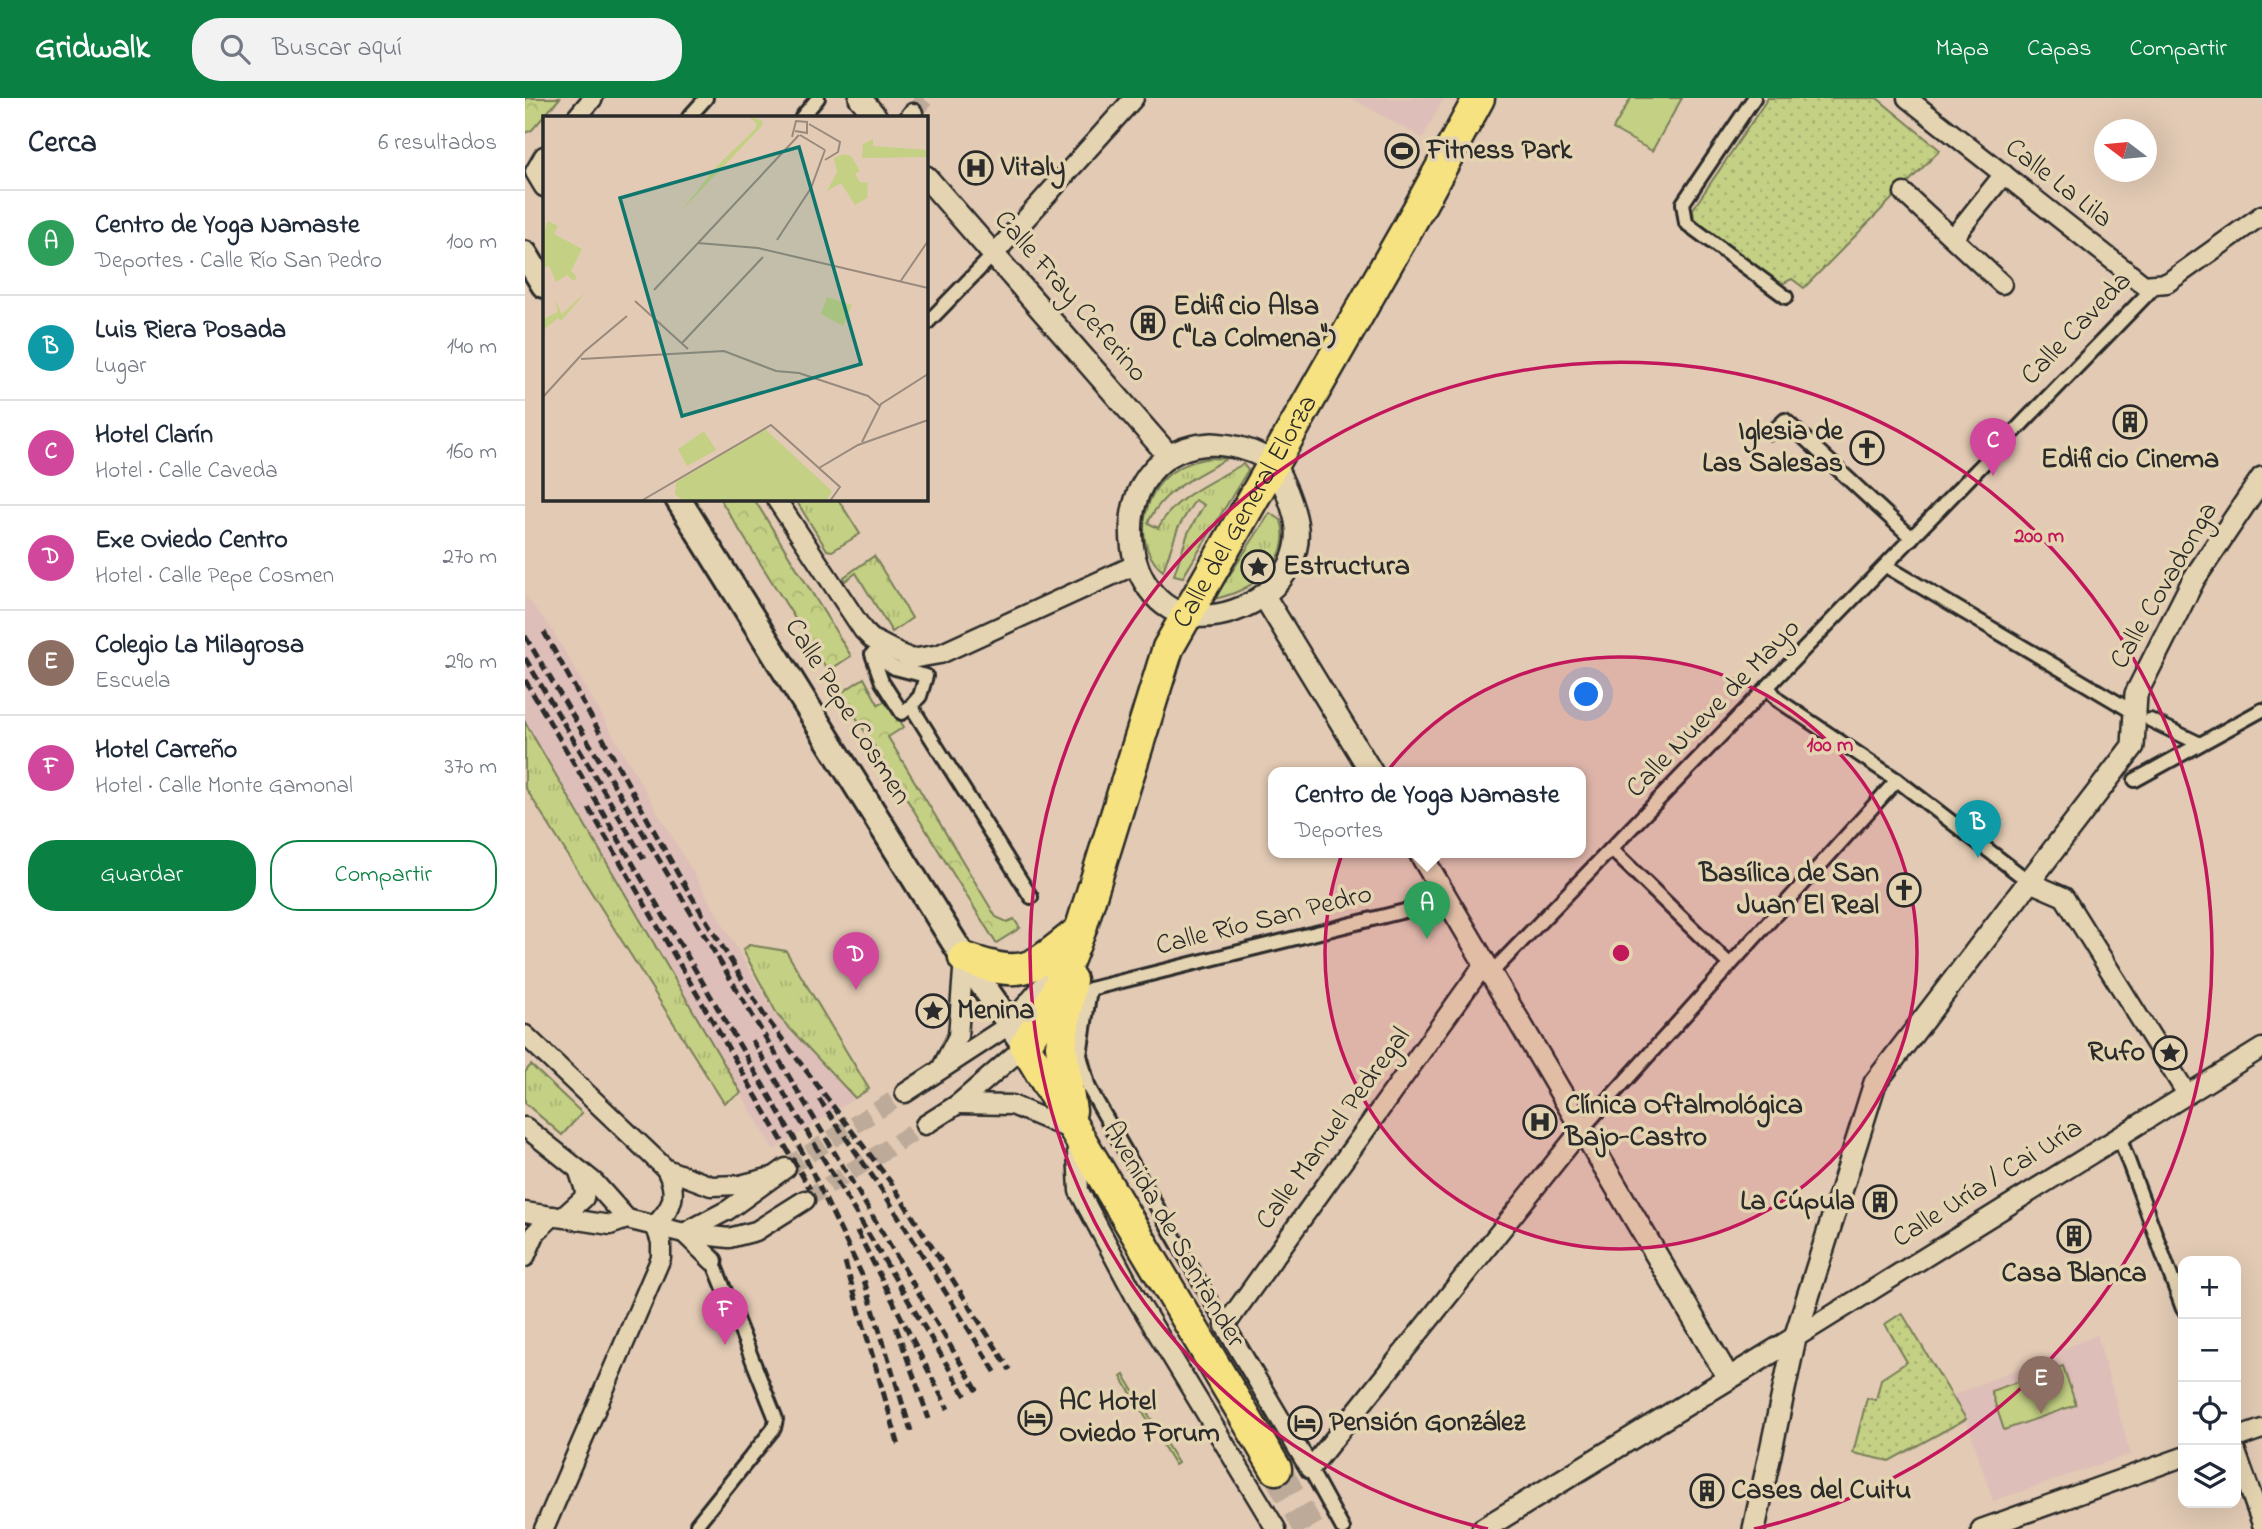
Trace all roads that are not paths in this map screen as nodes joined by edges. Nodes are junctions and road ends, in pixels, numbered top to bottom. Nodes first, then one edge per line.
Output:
1 (593, 98) edge
2 (706, 98) edge
3 (818, 98) edge
4 (860, 98) edge
5 (1134, 98) edge
6 (1479, 98) edge
7 (1754, 98) edge
8 (1907, 98) edge
9 (578, 116) edge
10 (690, 116) edge
11 (803, 116) edge
12 (875, 116) edge
13 (543, 157) edge
14 (2004, 174) junction
15 (927, 178) edge
16 (541, 183) edge
17 (1904, 194) dead end
18 (2262, 215) edge
19 (1952, 238) junction
20 (995, 253) junction
21 (525, 254) edge
22 (543, 283) edge
23 (2002, 284) dead end
24 (2151, 284) junction
25 (1786, 297) dead end
26 (927, 323) edge
27 (1771, 433) dead end
28 (1169, 456) junction
29 (1273, 464) junction
30 (2262, 478) edge
31 (679, 500) edge
32 (777, 500) edge
33 (1915, 535) junction
34 (1137, 564) junction
35 (1887, 566) junction
36 (1264, 596) junction
37 (1185, 615) junction
38 (1768, 687) junction
39 (911, 706) junction
40 (2262, 710) edge
41 (2140, 720) junction
42 (2198, 743) junction
43 (1368, 767) edge
44 (1897, 780) junction
45 (2135, 780) dead end
46 (1611, 849) junction
47 (1423, 858) edge
48 (2027, 879) joint
49 (1031, 897) dead end
50 (1449, 900) junction
51 (1079, 933) junction
52 (964, 958) junction
53 (1730, 965) junction
54 (1488, 968) junction
55 (1090, 989) joint
56 (525, 1035) edge
57 (1017, 1035) junction
58 (2262, 1048) edge
59 (940, 1071) junction
60 (905, 1093) tunnel mouth
61 (2187, 1094) junction
62 (958, 1104) junction
63 (925, 1125) tunnel mouth
64 (525, 1127) edge
65 (1581, 1130) junction
66 (1076, 1132) junction
67 (2119, 1136) junction
68 (666, 1169) junction
69 (579, 1172) junction
70 (805, 1200) tunnel mouth
71 (525, 1212) edge
72 (558, 1217) junction
73 (627, 1219) junction
74 (655, 1225) junction
75 (684, 1233) junction
76 (525, 1257) edge
77 (713, 1261) joint
78 (2178, 1296) edge
79 (1225, 1326) junction
80 (1794, 1338) junction
81 (1736, 1373) junction
82 (1784, 1377) junction
83 (2262, 1429) edge
84 (2241, 1436) edge
85 (2178, 1459) edge
86 (2241, 1466) edge
87 (1276, 1469) tunnel mouth
88 (1310, 1469) junction
89 (697, 1524) dead end
90 (2262, 1524) edge
91 (544, 1529) edge
92 (1276, 1529) edge
93 (1343, 1529) edge
94 (1483, 1529) edge
95 (1754, 1529) edge
96 (1981, 1529) edge

1 - 9 street
2 - 10 street
3 - 11 street
4 - 12 street
5 - 20 street
6 - 29 highway, Calle del General Elorza
7 - 25 street
8 - 14 street, Calle La Lila
13 - 16 street
14 - 19 street
14 - 24 street, Calle La Lila
15 - 20 street, Calle Fray Ceferino
17 - 19 street
18 - 24 street, Calle Caveda
19 - 23 street
20 - 26 street
20 - 28 street, Calle Fray Ceferino
21 - 22 main road
24 - 33 street, Calle Caveda
27 - 33 street
28 - 29 street
28 - 34 street
29 - 36 street
29 - 37 highway, Calle del General Elorza
30 - 41 street, Calle Covadonga
31 - 52 main road, Calle Pepe Cosmen
32 - 34 street
33 - 35 street, Calle Nueve de Mayo
34 - 37 street
35 - 38 street, Calle Nueve de Mayo
35 - 41 street
36 - 37 street
36 - 43 street
37 - 51 highway, Calle del General Elorza
38 - 44 street
38 - 46 street, Calle Nueve de Mayo
39 - 39 street
39 - 49 street
40 - 42 street
41 - 42 street
41 - 80 street, Calle Covadonga
42 - 45 street
44 - 48 street
44 - 53 street
46 - 53 street
46 - 54 street, Calle Nueve de Mayo
47 - 50 street
48 - 61 street
50 - 54 street
50 - 55 street, Calle Río San Pedro
51 - 52 highway
51 - 57 highway, Calle del General Elorza
51 - 66 highway
52 - 57 main road, Calle Pepe Cosmen
52 - 59 street
53 - 65 street
54 - 65 street
54 - 79 street, Calle Manuel Pedregal
55 - 79 street, Avenida de Santander
56 - 68 street
57 - 59 street
57 - 62 street
57 - 66 highway, Avenida de Santander
58 - 61 street, Calle Uría / Cai Uría
59 - 60 street
61 - 67 street, Calle Uría / Cai Uría
62 - 63 street
62 - 66 street
64 - 69 street
65 - 81 street
65 - 88 street
66 - 87 highway, Avenida de Santander
66 - 92 street, Avenida de Santander
67 - 78 street
67 - 80 street, Calle Uría / Cai Uría
68 - 74 street
68 - 75 street
69 - 72 street
69 - 73 street
70 - 75 street
71 - 72 street
72 - 73 street
72 - 76 street
73 - 74 street
74 - 75 street
74 - 91 street
75 - 77 street
77 - 89 street
79 - 88 street, Avenida de Santander
80 - 81 street, Calle Uría / Cai Uría
80 - 82 street, Calle Covadonga
81 - 82 street
81 - 94 street, Calle Uría / Cai Uría
82 - 95 street, Calle Covadonga
83 - 84 street
85 - 96 street
86 - 90 street
88 - 93 street

